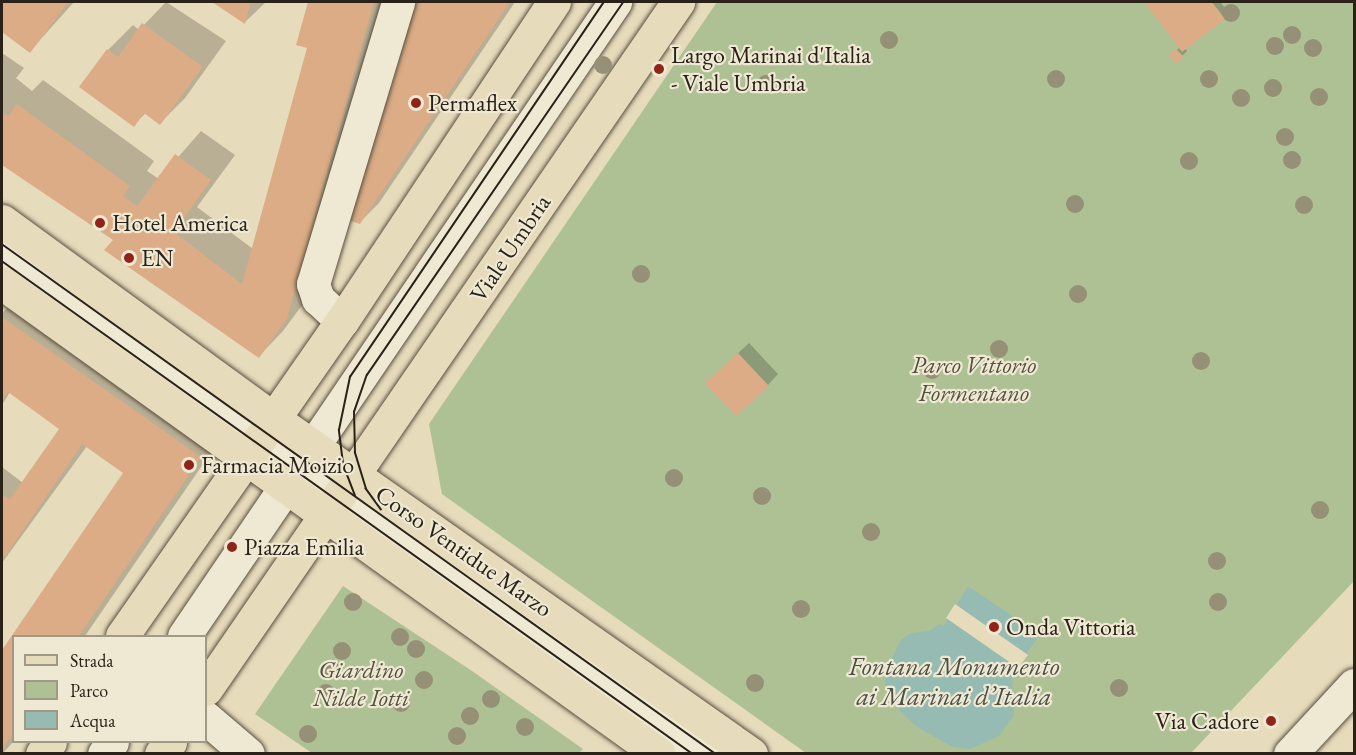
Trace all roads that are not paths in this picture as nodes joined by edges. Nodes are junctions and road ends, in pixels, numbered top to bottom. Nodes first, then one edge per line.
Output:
1 (399, 2) edge
2 (554, 2) edge
3 (615, 2) edge
4 (678, 2) edge
5 (2, 221) edge
6 (2, 253) edge
7 (2, 283) edge
8 (342, 321) junction
9 (260, 438) junction
10 (298, 465) junction
11 (341, 495) junction
12 (123, 635) edge
13 (185, 635) edge
14 (1354, 685) edge
15 (207, 688) edge
16 (207, 719) edge
17 (647, 750) edge
18 (249, 753) edge
19 (702, 753) edge
20 (751, 753) edge
21 (1290, 753) edge

1 - 8 street
2 - 8 main road
3 - 10 street
4 - 11 main road, Viale Umbria
5 - 9 main road, Corso Ventidue Marzo
6 - 9 street
7 - 9 main road, Corso Ventidue Marzo
8 - 9 main road
9 - 10 main road, Corso Ventidue Marzo
9 - 10 main road, Corso Ventidue Marzo
9 - 12 main road
10 - 11 main road, Corso Ventidue Marzo
10 - 11 main road, Corso Ventidue Marzo
10 - 13 street
11 - 15 main road
11 - 17 main road, Corso Ventidue Marzo
11 - 19 street, Corso Ventidue Marzo
11 - 20 main road, Corso Ventidue Marzo
14 - 21 street
16 - 18 street

